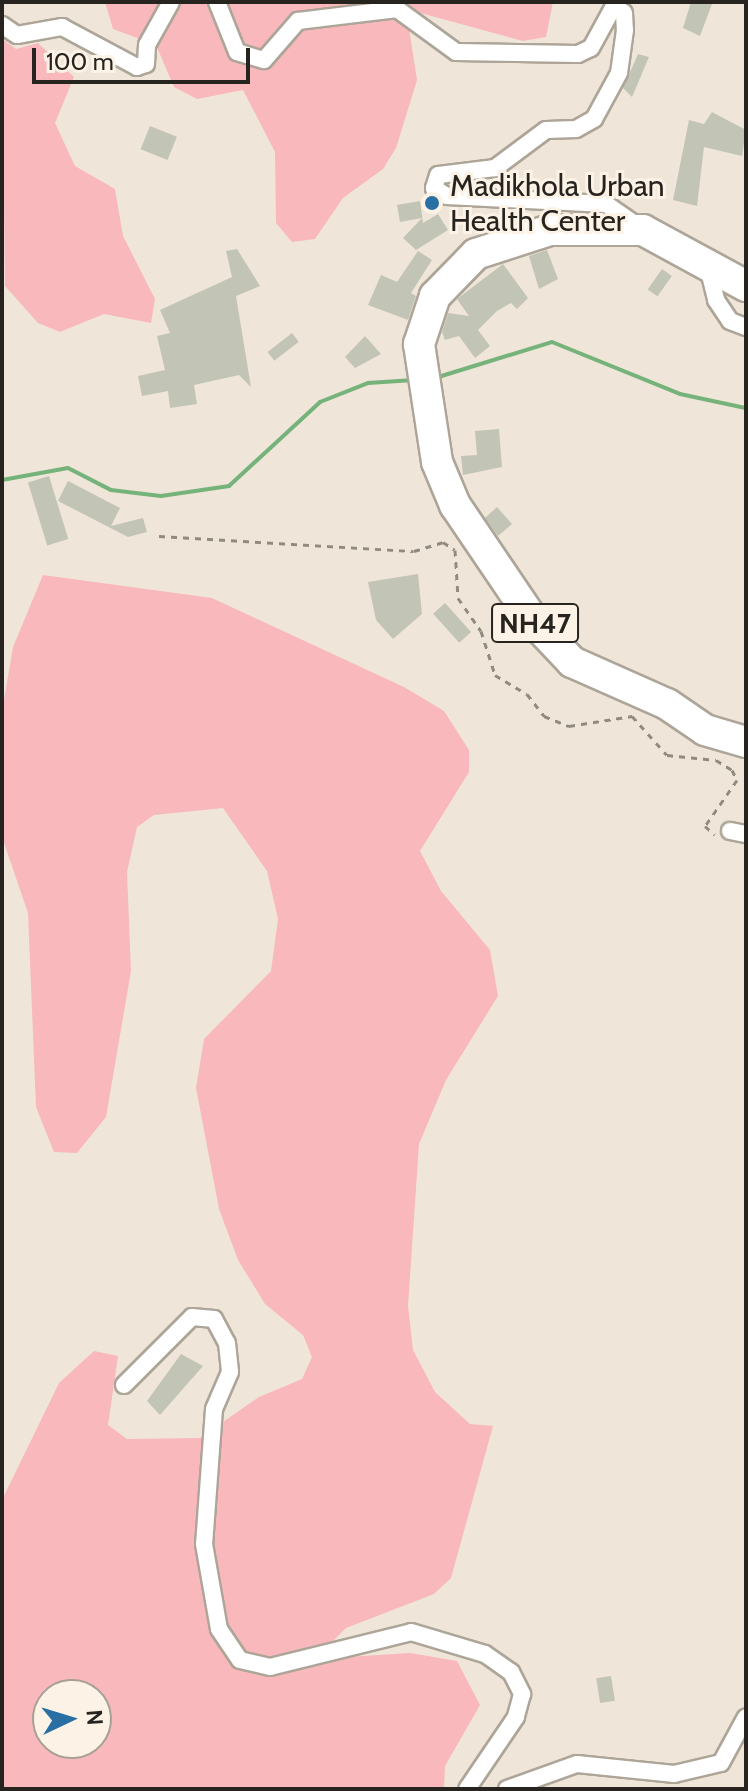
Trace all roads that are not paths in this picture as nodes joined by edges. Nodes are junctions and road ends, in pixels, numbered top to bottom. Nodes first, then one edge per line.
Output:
1 (171, 2) edge
2 (217, 2) edge
3 (2, 25) edge
4 (643, 230) junction
5 (707, 263) junction
6 (746, 286) edge
7 (746, 327) edge
8 (746, 742) edge
9 (124, 1385) dead end
10 (746, 1717) edge
11 (467, 1789) edge
12 (507, 1789) edge

1 - 3 street
2 - 4 street
4 - 5 highway, NH47
4 - 8 highway, NH47
5 - 6 highway, NH47
5 - 7 street
9 - 11 street
10 - 12 street

